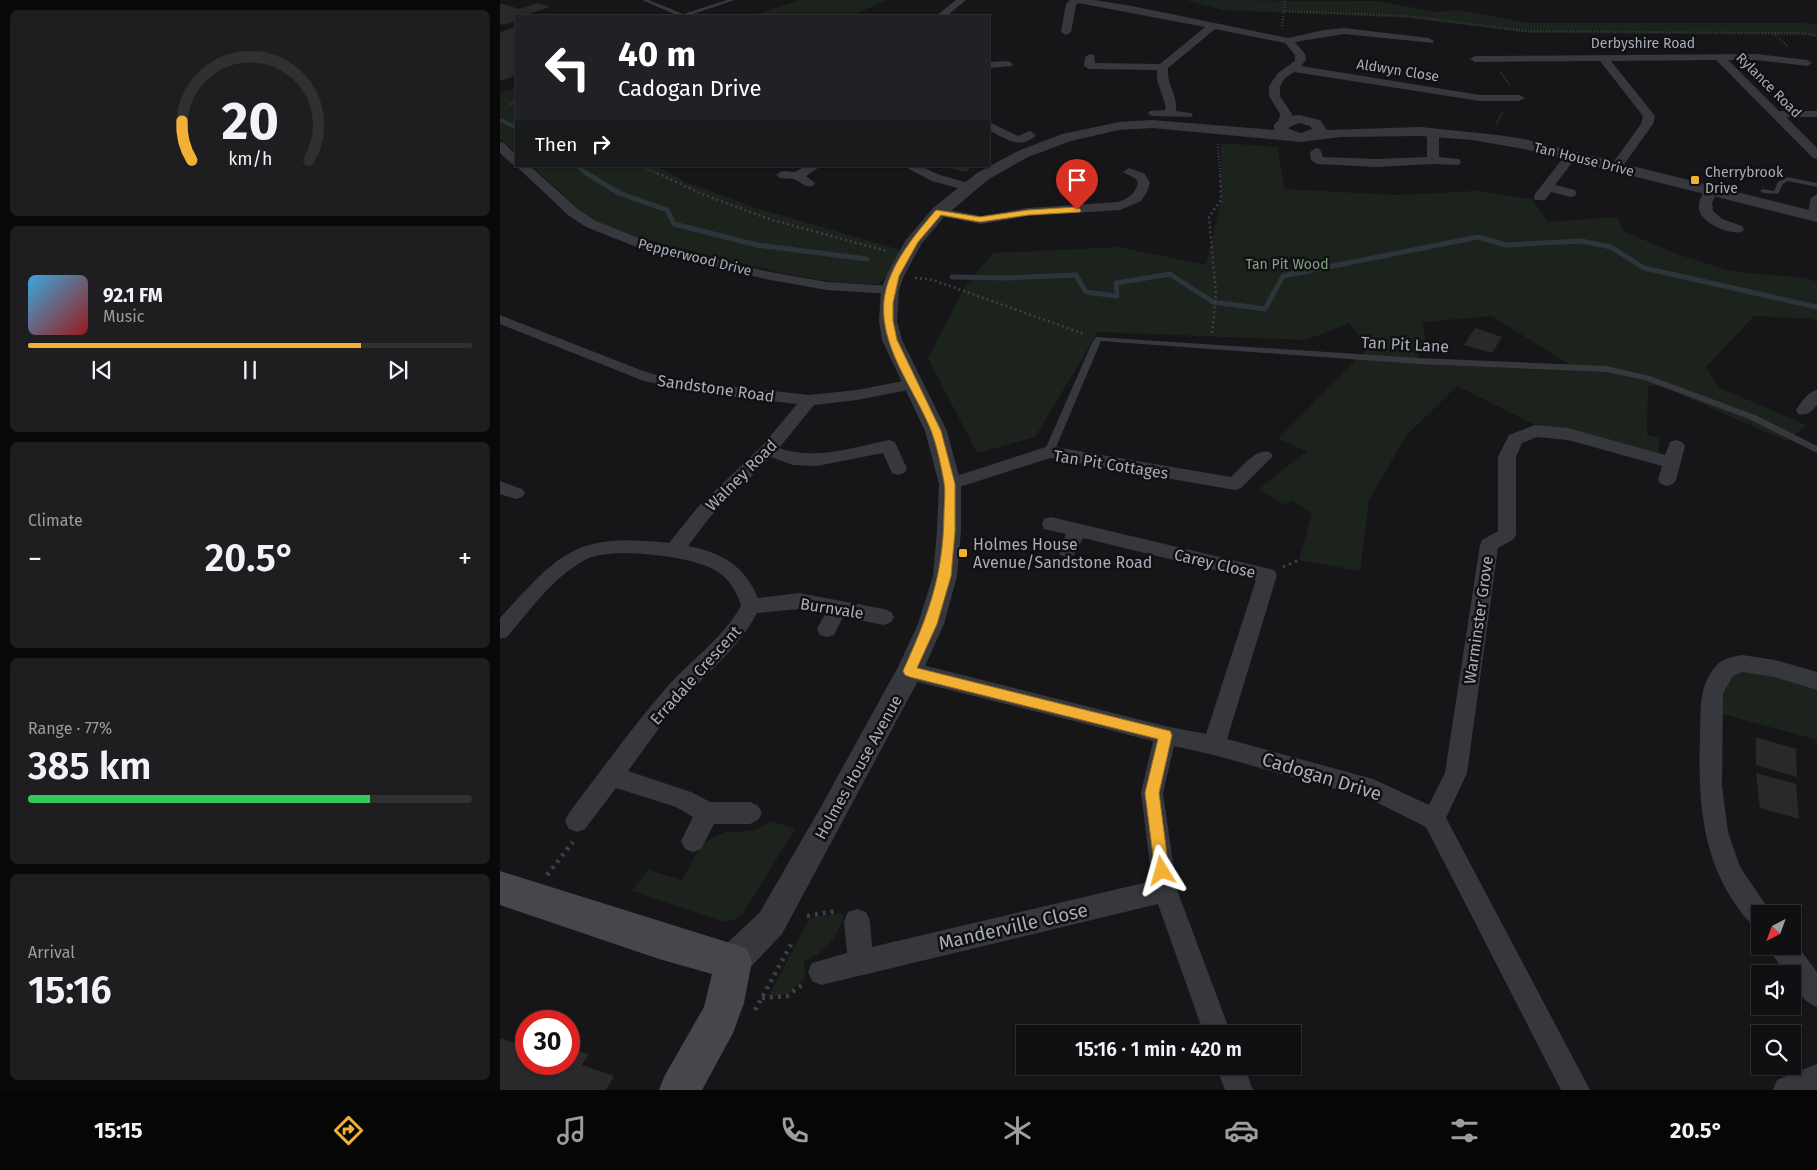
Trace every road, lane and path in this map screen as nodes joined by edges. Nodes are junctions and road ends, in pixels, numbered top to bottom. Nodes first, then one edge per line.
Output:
1 (645, 0) edge
2 (732, 0) edge
3 (961, 0) edge
4 (1076, 0) edge
5 (1285, 0) edge
6 (681, 15) edge
7 (686, 15) edge
8 (942, 15) edge
9 (1212, 26) junction
10 (1069, 28) dead end
11 (1773, 33) junction
12 (1817, 36) edge
13 (1288, 41) junction
14 (1430, 41) dead end
15 (1794, 57) junction
16 (1604, 58) junction
17 (1720, 58) junction
18 (1475, 59) dead end
19 (1087, 63) dead end
20 (1807, 63) dead end
21 (990, 64) edge
22 (1008, 64) dead end
23 (1163, 67) junction
24 (1291, 68) junction
25 (1519, 98) dead end
26 (1154, 113) dead end
27 (1170, 114) junction
28 (1776, 114) junction
29 (1817, 114) edge
30 (1187, 115) dead end
31 (1285, 123) junction
32 (990, 126) edge
33 (1314, 126) joint
34 (1218, 131) junction
35 (1433, 132) junction
36 (1030, 136) dead end
37 (1017, 140) junction
38 (500, 146) edge
39 (1005, 146) dead end
40 (1316, 152) dead end
41 (1571, 156) junction
42 (1817, 156) edge
43 (515, 160) edge
44 (1433, 160) junction
45 (1455, 162) dead end
46 (523, 167) edge
47 (643, 167) edge
48 (814, 167) edge
49 (910, 167) edge
50 (1616, 167) junction
51 (1129, 172) dead end
52 (782, 175) dead end
53 (796, 176) junction
54 (809, 183) dead end
55 (1817, 185) edge
56 (968, 186) junction
57 (1763, 191) dead end
58 (1711, 192) junction
59 (1570, 193) dead end
60 (553, 194) junction
61 (1817, 198) edge
62 (537, 199) dead end
63 (939, 212) junction
64 (1816, 217) edge
65 (1712, 218) junction
66 (1698, 221) dead end
67 (1737, 228) dead end
68 (904, 256) junction
69 (892, 283) junction
70 (500, 319) edge
71 (1099, 339) junction
72 (1210, 345) junction
73 (913, 384) junction
74 (1817, 395) edge
75 (809, 400) junction
76 (1804, 410) dead end
77 (768, 450) junction
78 (1817, 450) edge
79 (1049, 452) junction
80 (1264, 456) dead end
81 (1671, 463) dead end
82 (898, 469) dead end
83 (950, 484) junction
84 (1051, 524) dead end
85 (1078, 530) junction
86 (1067, 550) dead end
87 (673, 552) junction
88 (751, 606) junction
89 (838, 608) junction
90 (884, 616) dead end
91 (827, 629) dead end
92 (500, 630) edge
93 (910, 671) junction
94 (1817, 681) edge
95 (1165, 735) junction
96 (1214, 744) junction
97 (611, 776) junction
98 (707, 813) junction
99 (750, 813) dead end
100 (1434, 819) junction
101 (577, 821) joint
102 (694, 840) dead end
103 (1165, 890) junction
104 (515, 893) edge
105 (1752, 905) edge
106 (857, 921) dead end
107 (1789, 955) edge
108 (733, 961) junction
109 (861, 962) junction
110 (821, 972) joint
111 (1817, 994) edge
112 (762, 998) dead end
113 (1215, 1025) edge
114 (1233, 1075) edge
115 (1817, 1078) edge
116 (680, 1090) edge
117 (1239, 1090) edge
118 (1576, 1090) edge
119 (1787, 1090) edge

1 - 6 lane
2 - 7 lane
3 - 8 street
4 - 9 street
4 - 10 street
5 - 11 path
9 - 13 street
9 - 23 street
11 - 12 path
11 - 15 path
13 - 14 street
13 - 24 street
15 - 17 street, Derbyshire Road
15 - 20 street, Derbyshire Road
16 - 17 street, Derbyshire Road
16 - 18 street, Derbyshire Road
16 - 50 street
17 - 28 street, Rylance Road
19 - 23 street
21 - 22 street
23 - 27 street
24 - 25 street, Aldwyn Close
24 - 31 street
26 - 27 street
27 - 30 street
28 - 29 street
28 - 42 street, Rylance Road
31 - 33 street, Holmes House Avenue
31 - 34 street, Holmes House Avenue
32 - 37 street
33 - 35 street, Tan House Drive
34 - 56 street, Holmes House Avenue
34 - 72 path
35 - 41 street, Tan House Drive
35 - 44 street
36 - 37 street
37 - 39 street
38 - 43 street
40 - 44 street
41 - 50 street, Tan House Drive
41 - 59 street
44 - 45 street
46 - 60 street, Pepperwood Drive
47 - 68 path
48 - 53 street
49 - 56 street
50 - 58 street, Tan House Drive
51 - 63 street
52 - 53 street
53 - 54 street
55 - 57 lane
56 - 63 street, Holmes House Avenue
58 - 64 street, Tan House Drive
58 - 65 street
60 - 62 street
60 - 69 street, Pepperwood Drive
61 - 64 street
63 - 68 street, Holmes House Avenue
65 - 66 street
65 - 67 street
68 - 69 street, Holmes House Avenue
69 - 71 path
69 - 73 street, Holmes House Avenue
70 - 75 street, Sandstone Road
71 - 72 lane, Tan Pit Lane
71 - 79 lane
72 - 78 lane, Tan Pit Lane
73 - 75 street, Sandstone Road
73 - 83 street, Holmes House Avenue
74 - 76 street
75 - 77 street, Walney Road
77 - 82 street
77 - 87 street, Walney Road
79 - 80 street, Tan Pit Cottages
79 - 83 street, Tan Pit Cottages
81 - 100 street, Warminster Grove
83 - 93 street, Holmes House Avenue
84 - 85 street, Carey Close
85 - 86 street
85 - 96 street, Carey Close
87 - 88 street
87 - 92 street
88 - 89 street, Burnvale
88 - 97 street, Erradale Crescent
89 - 90 street, Burnvale
89 - 91 street
93 - 95 street, Cadogan Drive
93 - 108 street, Holmes House Avenue
94 - 105 street
95 - 96 street, Cadogan Drive
95 - 103 street
96 - 100 street, Cadogan Drive
97 - 98 street
97 - 101 street, Erradale Crescent
98 - 99 street
98 - 102 street
100 - 118 street
101 - 104 path
103 - 109 street, Manderville Close
103 - 113 street
104 - 108 main road
106 - 109 street
107 - 111 street
108 - 116 main road
109 - 110 street, Manderville Close
110 - 112 path
114 - 117 street
115 - 119 street

